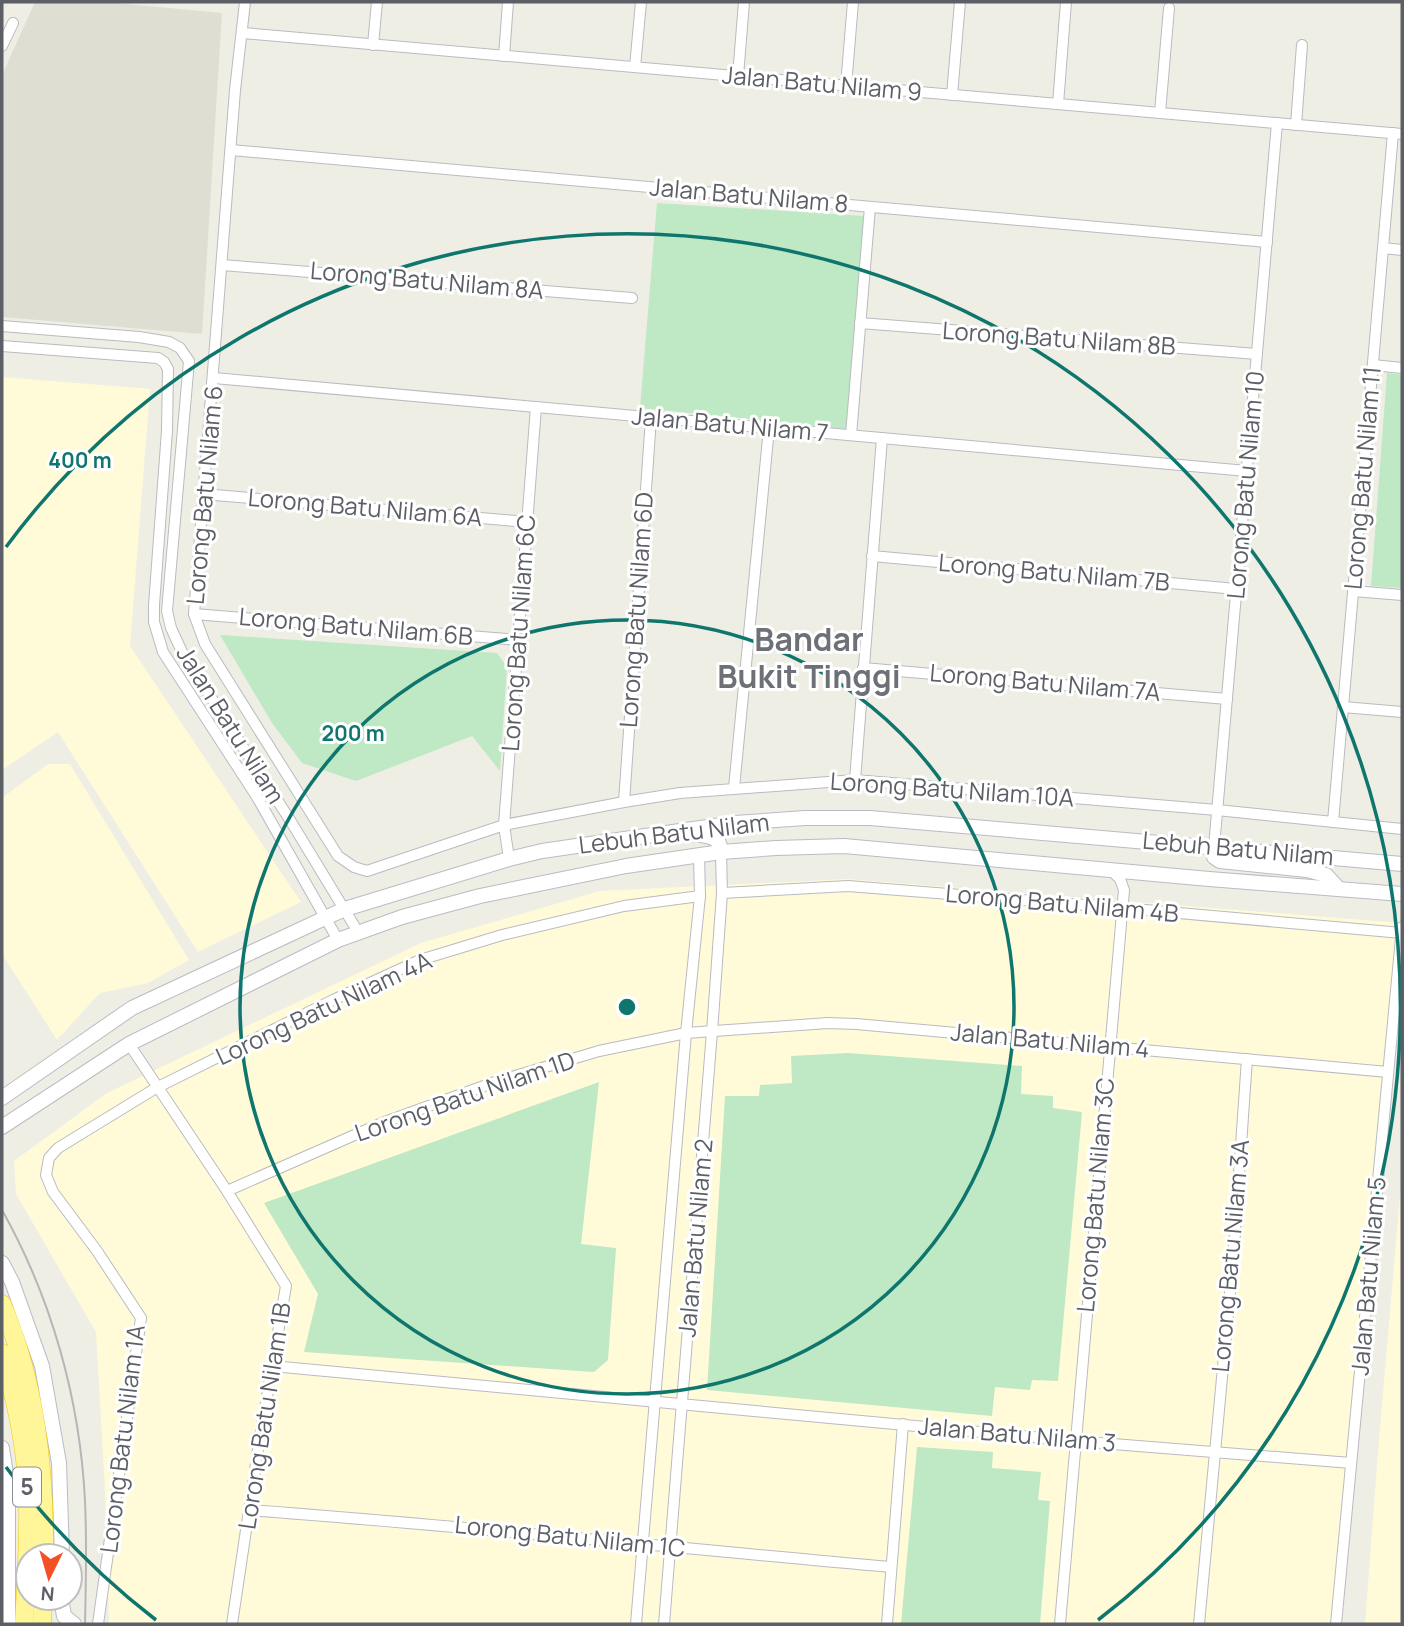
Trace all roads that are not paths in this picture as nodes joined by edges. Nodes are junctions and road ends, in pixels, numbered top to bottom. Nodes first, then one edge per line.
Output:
1 (245, 2) edge
2 (377, 2) edge
3 (508, 2) edge
4 (641, 2) edge
5 (744, 2) edge
6 (853, 2) edge
7 (960, 2) edge
8 (1066, 2) edge
9 (1169, 8) dead end
10 (13, 23) dead end
11 (243, 33) junction
12 (373, 45) junction
13 (1302, 45) dead end
14 (2, 46) edge
15 (504, 56) junction
16 (635, 67) junction
17 (738, 76) junction
18 (846, 86) junction
19 (952, 95) junction
20 (1058, 104) junction
21 (1160, 113) junction
22 (1277, 123) junction
23 (1296, 125) junction
24 (1398, 134) edge
25 (231, 149) junction
26 (870, 207) junction
27 (1267, 243) junction
28 (1383, 248) junction
29 (1402, 250) edge
30 (222, 265) junction
31 (632, 298) dead end
32 (860, 323) junction
33 (2, 326) edge
34 (2, 346) edge
35 (180, 348) junction
36 (1257, 354) junction
37 (164, 362) junction
38 (1373, 365) junction
39 (1402, 368) edge
40 (214, 378) junction
41 (536, 407) junction
42 (651, 418) junction
43 (769, 428) junction
44 (851, 435) junction
45 (881, 438) junction
46 (1247, 471) junction
47 (203, 494) junction
48 (527, 522) junction
49 (872, 556) junction
50 (1237, 589) junction
51 (1353, 591) junction
52 (1402, 595) edge
53 (194, 614) junction
54 (519, 640) junction
55 (863, 668) junction
56 (1227, 699) junction
57 (1343, 707) junction
58 (1402, 712) edge
59 (252, 721) junction
60 (243, 746) junction
61 (855, 780) junction
62 (734, 788) junction
63 (624, 802) junction
64 (1217, 810) junction
65 (1333, 822) junction
66 (504, 825) junction
67 (1402, 829) edge
68 (680, 831) junction
69 (1214, 847) junction
70 (722, 852) junction
71 (699, 855) junction
72 (509, 859) junction
73 (1402, 864) edge
74 (1111, 870) junction
75 (1339, 888) junction
76 (722, 893) junction
77 (1402, 894) edge
78 (700, 896) junction
79 (1123, 908) junction
80 (345, 909) junction
81 (325, 918) junction
82 (1402, 927) edge
83 (358, 932) junction
84 (1402, 933) edge
85 (338, 940) junction
86 (712, 1032) junction
87 (686, 1033) junction
88 (129, 1044) junction
89 (1109, 1046) junction
90 (1247, 1059) junction
91 (1388, 1072) junction
92 (156, 1088) junction
93 (5, 1094) edge
94 (2, 1127) edge
95 (227, 1191) junction
96 (2, 1263) edge
97 (2, 1304) edge
98 (2, 1353) edge
99 (272, 1366) junction
100 (654, 1401) junction
101 (682, 1403) junction
102 (903, 1424) junction
103 (1076, 1441) junction
104 (2, 1448) edge
105 (1215, 1452) junction
106 (1351, 1463) junction
107 (249, 1510) junction
108 (44, 1542) edge
109 (62, 1542) edge
110 (643, 1545) junction
111 (671, 1547) junction
112 (891, 1567) junction
113 (8, 1624) edge
114 (24, 1624) edge
115 (98, 1624) edge
116 (232, 1624) edge
117 (636, 1624) edge
118 (664, 1624) edge
119 (887, 1624) edge
120 (1060, 1624) edge
121 (1199, 1624) edge
122 (1336, 1624) edge

1 - 11 street, Lorong Batu Nilam 6
2 - 12 street
3 - 15 street
4 - 16 street
5 - 17 street
6 - 18 street
7 - 19 street
8 - 20 street
9 - 21 street
10 - 14 street
11 - 12 street, Jalan Batu Nilam 9
11 - 25 street, Lorong Batu Nilam 6
12 - 15 street, Jalan Batu Nilam 9
13 - 23 street
15 - 16 street, Jalan Batu Nilam 9
16 - 17 street, Jalan Batu Nilam 9
17 - 18 street, Jalan Batu Nilam 9
18 - 19 street, Jalan Batu Nilam 9
19 - 20 street, Jalan Batu Nilam 9
20 - 21 street, Jalan Batu Nilam 9
21 - 22 street, Jalan Batu Nilam 9
22 - 23 street, Jalan Batu Nilam 9
22 - 27 street, Lorong Batu Nilam 10
23 - 24 street, Jalan Batu Nilam 9
24 - 28 street, Lorong Batu Nilam 11
25 - 26 street, Jalan Batu Nilam 8
25 - 30 street, Lorong Batu Nilam 6
26 - 27 street, Jalan Batu Nilam 8
26 - 32 street
27 - 36 street, Lorong Batu Nilam 10
28 - 29 street
28 - 38 street, Lorong Batu Nilam 11
30 - 31 street, Lorong Batu Nilam 8A
30 - 40 street, Lorong Batu Nilam 6
32 - 36 street, Lorong Batu Nilam 8B
32 - 44 street
33 - 35 street
34 - 37 street
35 - 37 street
35 - 60 street, Jalan Batu Nilam
36 - 46 street, Lorong Batu Nilam 10
37 - 81 street, Jalan Batu Nilam
38 - 39 street
38 - 51 street, Lorong Batu Nilam 11
40 - 41 street, Jalan Batu Nilam 7
40 - 47 street, Lorong Batu Nilam 6
41 - 42 street, Jalan Batu Nilam 7
41 - 48 street, Lorong Batu Nilam 6C
42 - 43 street, Jalan Batu Nilam 7
42 - 63 street, Lorong Batu Nilam 6D
43 - 44 street, Jalan Batu Nilam 7
43 - 62 street
44 - 45 street, Jalan Batu Nilam 7
45 - 46 street, Jalan Batu Nilam 7
45 - 49 street
46 - 50 street, Lorong Batu Nilam 10
47 - 48 street, Lorong Batu Nilam 6A
47 - 53 street, Lorong Batu Nilam 6
48 - 54 street, Lorong Batu Nilam 6C
49 - 50 street, Lorong Batu Nilam 7B
49 - 55 street
50 - 56 street, Lorong Batu Nilam 10
51 - 52 street
51 - 57 street, Lorong Batu Nilam 11
53 - 54 street, Lorong Batu Nilam 6B
53 - 59 street, Lorong Batu Nilam 6
54 - 66 street, Lorong Batu Nilam 6C
55 - 56 street, Lorong Batu Nilam 7A
55 - 61 street
56 - 64 street, Lorong Batu Nilam 10
57 - 58 street
57 - 65 street, Lorong Batu Nilam 11
59 - 60 street
59 - 66 street, Lorong Batu Nilam 6
60 - 80 street, Jalan Batu Nilam
61 - 62 street, Lorong Batu Nilam 10A
61 - 64 street, Lorong Batu Nilam 10A
62 - 63 street, Lorong Batu Nilam 10A
63 - 66 street, Lorong Batu Nilam 10A
64 - 65 street, Lorong Batu Nilam 10A
64 - 69 street, Lorong Batu Nilam 10
65 - 67 street, Lorong Batu Nilam 10A
66 - 72 street, Lorong Batu Nilam 6C
68 - 69 main road, Lebuh Batu Nilam
68 - 70 main road
68 - 72 main road, Lebuh Batu Nilam
69 - 73 main road, Lebuh Batu Nilam
69 - 75 main road
70 - 71 main road, Lebuh Batu Nilam
70 - 74 main road, Lebuh Batu Nilam
70 - 76 street, Jalan Batu Nilam 2
71 - 78 street, Jalan Batu Nilam 2
71 - 83 main road, Lebuh Batu Nilam
72 - 80 main road, Lebuh Batu Nilam
74 - 75 main road, Lebuh Batu Nilam
74 - 79 street, Lorong Batu Nilam 3C
75 - 77 main road, Lebuh Batu Nilam
76 - 79 street, Lorong Batu Nilam 4B
76 - 86 street, Jalan Batu Nilam 2
78 - 87 street, Jalan Batu Nilam 2
78 - 92 street, Lorong Batu Nilam 4A
79 - 84 street, Lorong Batu Nilam 4B
79 - 89 street, Lorong Batu Nilam 3C
80 - 81 main road, Lebuh Batu Nilam
80 - 83 street, Jalan Batu Nilam
81 - 85 street, Jalan Batu Nilam
81 - 93 main road, Lebuh Batu Nilam
82 - 84 street, Jalan Batu Nilam 5
83 - 85 main road, Lebuh Batu Nilam
84 - 91 street, Jalan Batu Nilam 5
85 - 88 main road, Lebuh Batu Nilam
86 - 87 street, Lorong Batu Nilam 1D
86 - 89 street, Jalan Batu Nilam 4
86 - 101 street, Jalan Batu Nilam 2
87 - 95 street, Lorong Batu Nilam 1D
87 - 100 street, Jalan Batu Nilam 2
88 - 92 street, Lorong Batu Nilam 1B
88 - 94 main road, Lebuh Batu Nilam
89 - 90 street, Jalan Batu Nilam 4
89 - 103 street, Lorong Batu Nilam 3C
90 - 91 street, Jalan Batu Nilam 4
90 - 105 street, Lorong Batu Nilam 3A
91 - 106 street, Jalan Batu Nilam 5
92 - 95 street, Lorong Batu Nilam 1B
92 - 115 street, Lorong Batu Nilam 1A
95 - 99 street, Lorong Batu Nilam 1B
96 - 109 main road, 5
97 - 108 highway, 5
98 - 114 highway, 5
99 - 100 street
99 - 107 street, Lorong Batu Nilam 1B
100 - 101 street
100 - 110 street, Jalan Batu Nilam 2
101 - 102 street, Jalan Batu Nilam 3
101 - 111 street, Jalan Batu Nilam 2
102 - 103 street, Jalan Batu Nilam 3
102 - 112 street
103 - 105 street, Jalan Batu Nilam 3
103 - 120 street, Lorong Batu Nilam 3C
104 - 113 main road, 5
105 - 106 street, Jalan Batu Nilam 3
105 - 121 street, Lorong Batu Nilam 3A
106 - 122 street, Jalan Batu Nilam 5
107 - 110 street, Lorong Batu Nilam 1C
107 - 116 street, Lorong Batu Nilam 1B
110 - 111 street, Lorong Batu Nilam 1C
110 - 117 street, Jalan Batu Nilam 2
111 - 112 street, Lorong Batu Nilam 1C
111 - 118 street, Jalan Batu Nilam 2
112 - 119 street

